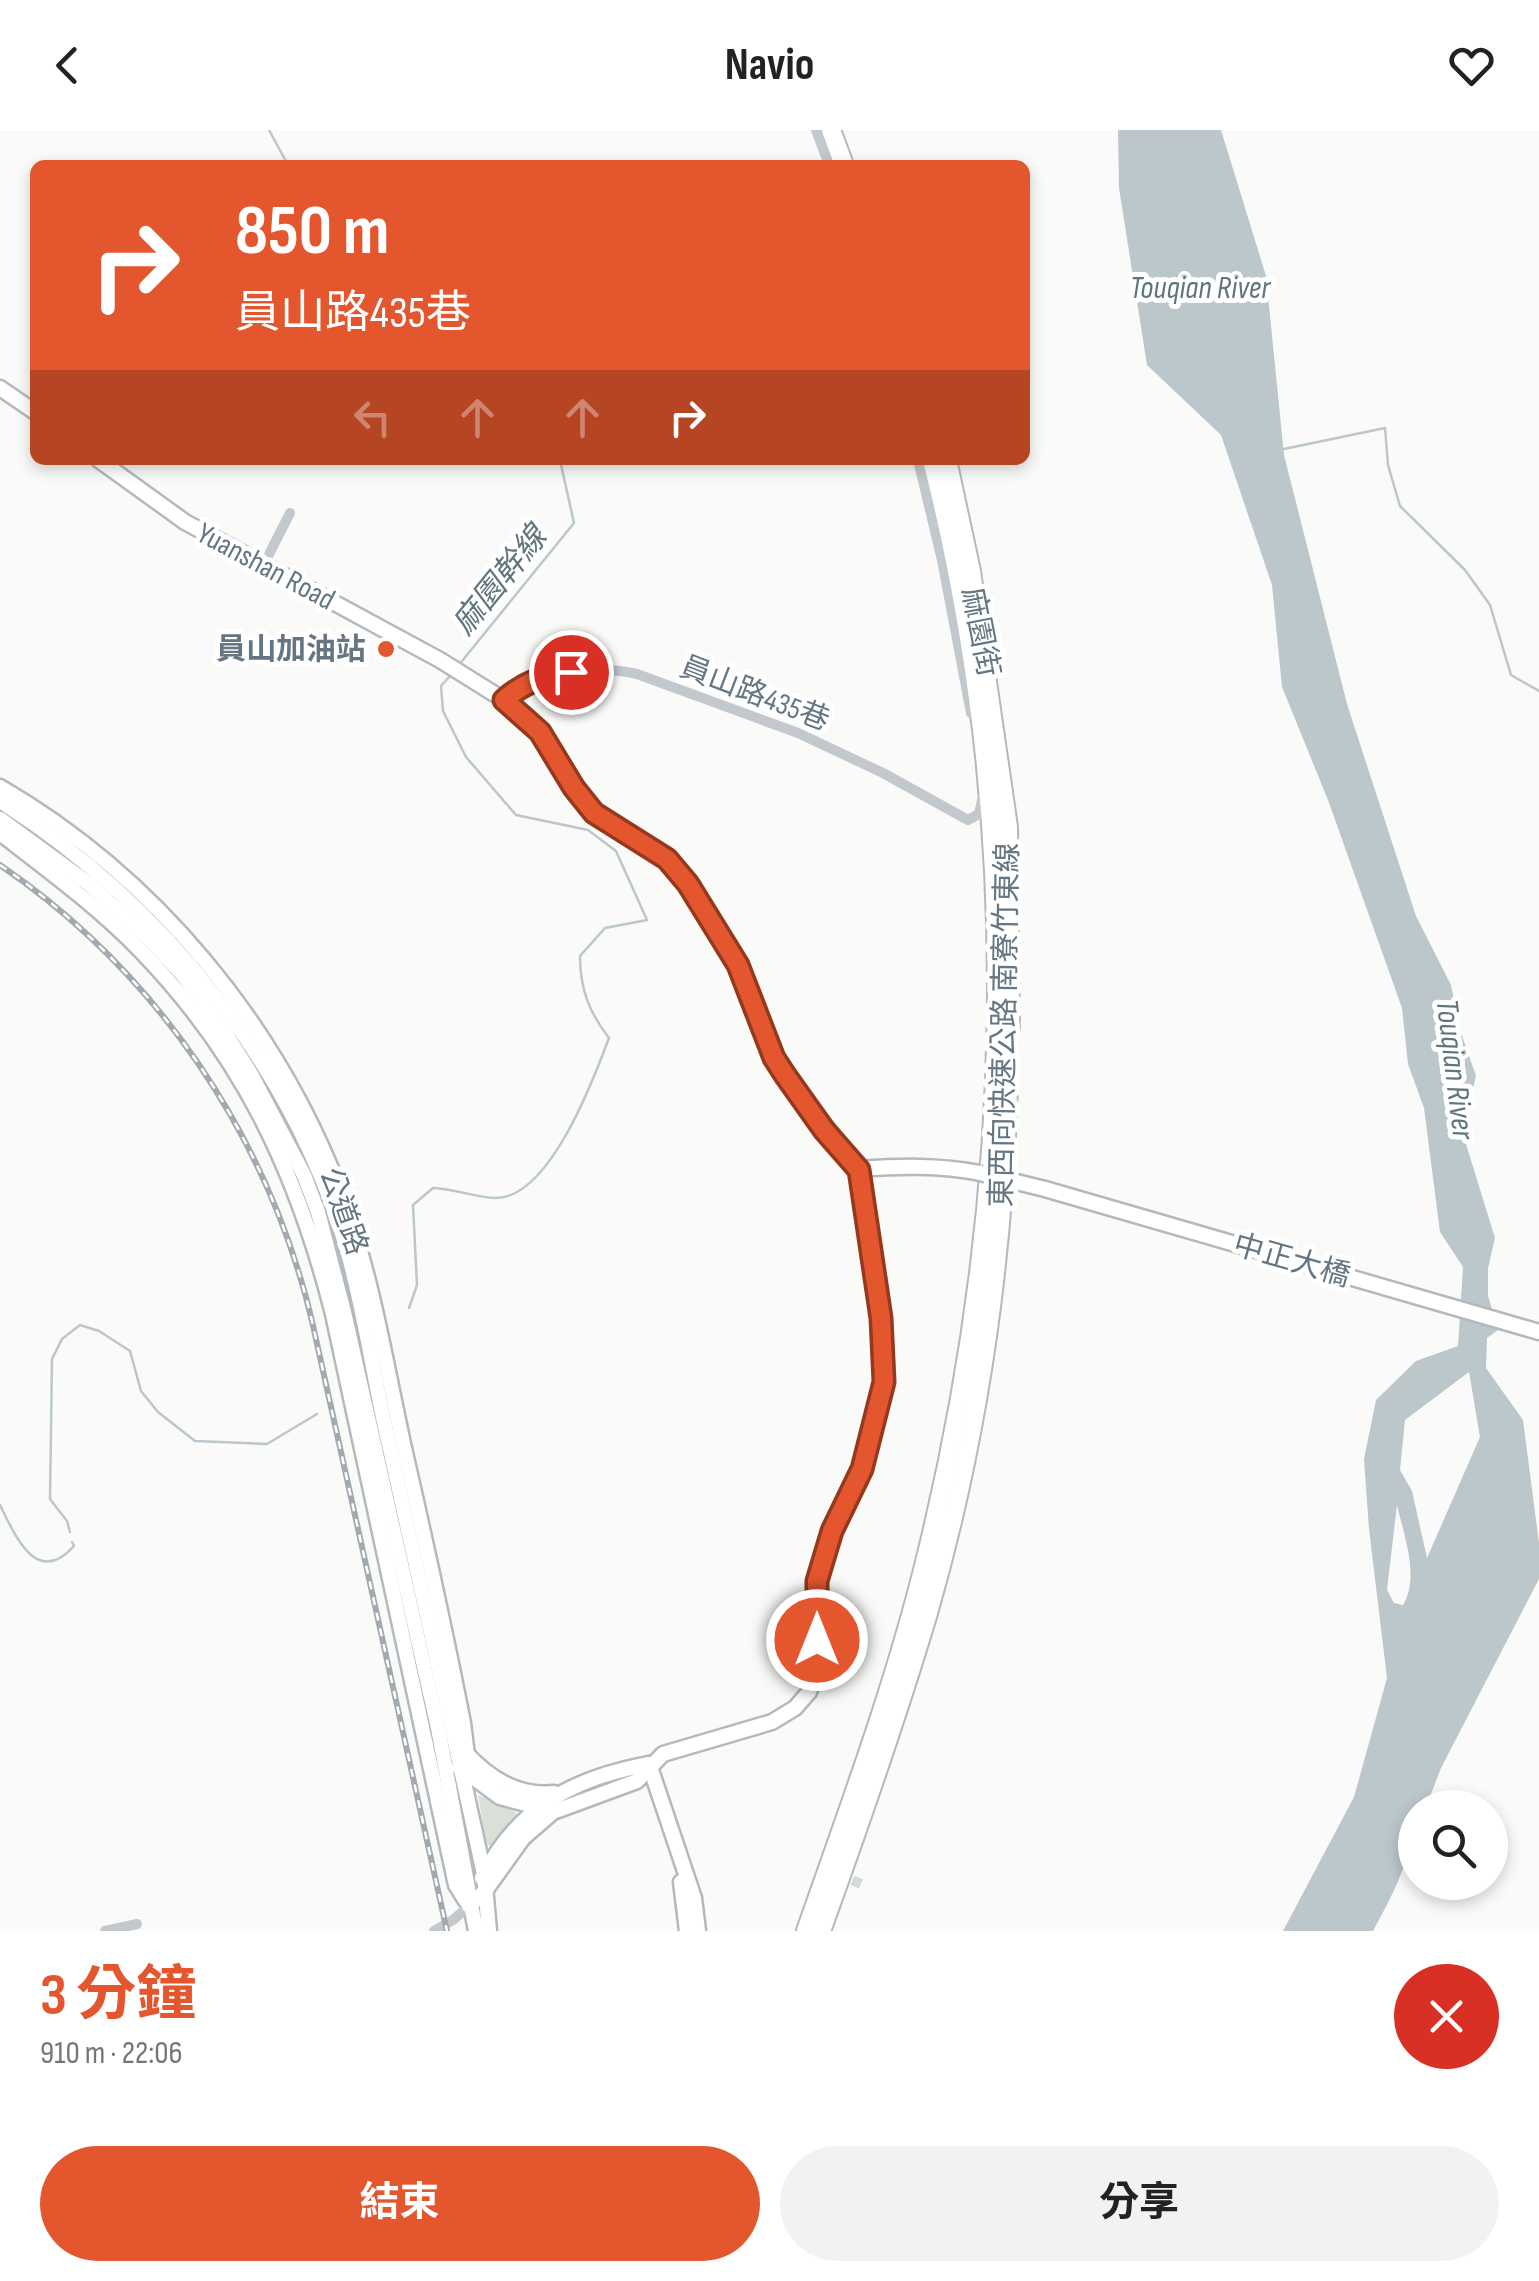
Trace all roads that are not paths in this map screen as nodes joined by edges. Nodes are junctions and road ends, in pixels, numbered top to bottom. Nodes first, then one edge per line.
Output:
1 (816, 130) edge
2 (831, 130) edge
3 (844, 130) edge
4 (828, 160) edge
5 (842, 160) edge
6 (855, 160) edge
7 (0, 388) edge
8 (30, 409) edge
9 (106, 465) edge
10 (919, 465) edge
11 (933, 465) edge
12 (948, 465) edge
13 (290, 513) dead end
14 (264, 564) junction
15 (504, 700) junction
16 (0, 787) edge
17 (0, 800) edge
18 (979, 814) joint
19 (0, 819) edge
20 (0, 832) edge
21 (321, 1161) junction
22 (859, 1170) junction
23 (1539, 1332) edge
24 (441, 1645) junction
25 (424, 1731) junction
26 (440, 1748) junction
27 (464, 1762) junction
28 (650, 1764) junction
29 (568, 1798) junction
30 (535, 1808) junction
31 (484, 1883) junction
32 (469, 1906) junction
33 (137, 1924) dead end
34 (693, 1927) edge
35 (810, 1930) edge
36 (105, 1931) edge
37 (434, 1931) edge
38 (476, 1931) edge
39 (489, 1931) edge

1 - 4 street
2 - 5 highway
3 - 6 highway
7 - 8 street
9 - 14 street, Yuanshan Road
10 - 18 street, 麻園街
11 - 35 highway, 東西向快速公路 南寮竹東線
12 - 35 highway, 東西向快速公路 南寮竹東線
13 - 14 street
14 - 15 street, Yuanshan Road
15 - 18 street, 員山路435巷
15 - 22 street
16 - 21 street, 公道路
17 - 21 street, 公道路
19 - 26 street, 公道路
20 - 25 street, 公道路
21 - 24 street, 公道路
22 - 23 street, 中正大橋, bridge
22 - 28 street
24 - 27 street, 公道路
24 - 27 street, 公道路
25 - 26 street, 公道路
25 - 32 street, 公道路
26 - 27 street, 公道路
26 - 32 street, 公道路
27 - 29 street, 公道路
27 - 30 street, 公道路
27 - 31 street, 公道路
28 - 29 street
28 - 34 street
29 - 30 street
29 - 31 street
30 - 31 street
31 - 32 street
31 - 39 street, 公道路
32 - 37 street
32 - 38 street
33 - 36 street

